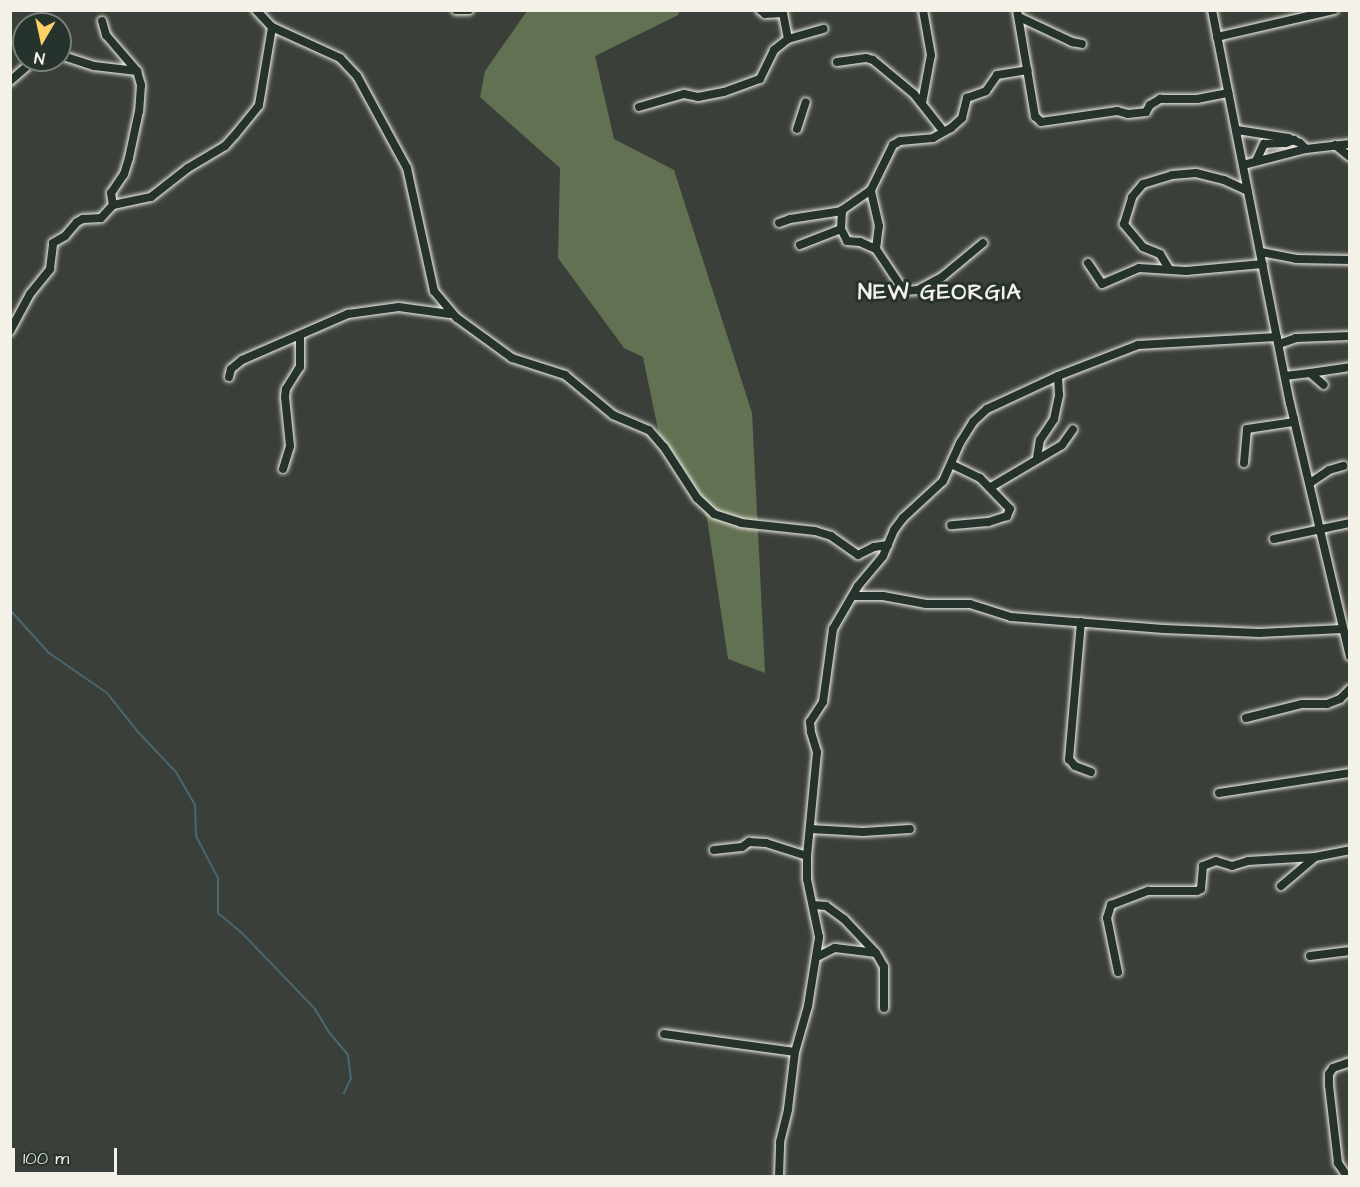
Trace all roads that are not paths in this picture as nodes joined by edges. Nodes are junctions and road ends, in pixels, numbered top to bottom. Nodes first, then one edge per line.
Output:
1 (256, 10) edge
2 (456, 10) edge
3 (469, 10) edge
4 (760, 10) edge
5 (923, 10) edge
6 (1212, 10) edge
7 (1334, 10) edge
8 (1018, 14) edge
9 (102, 21) dead end
10 (272, 27) junction
11 (825, 29) dead end
12 (1217, 37) junction
13 (788, 39) junction
14 (1082, 44) dead end
15 (72, 59) edge
16 (837, 62) dead end
17 (1028, 70) junction
18 (137, 71) junction
19 (1228, 93) junction
20 (806, 102) dead end
21 (922, 103) junction
22 (639, 107) dead end
23 (797, 129) dead end
24 (1237, 130) junction
25 (944, 132) junction
26 (1294, 140) junction
27 (1350, 144) edge
28 (1335, 145) junction
29 (1306, 149) junction
30 (1350, 158) edge
31 (1256, 161) junction
32 (1243, 165) junction
33 (871, 190) junction
34 (1248, 191) junction
35 (113, 205) junction
36 (842, 211) junction
37 (779, 223) dead end
38 (841, 229) junction
39 (983, 243) dead end
40 (800, 245) dead end
41 (876, 249) junction
42 (1261, 252) junction
43 (1350, 260) edge
44 (1088, 263) dead end
45 (1263, 264) junction
46 (1169, 269) junction
47 (457, 318) junction
48 (10, 331) edge
49 (1350, 336) edge
50 (300, 337) junction
51 (1278, 341) junction
52 (1350, 367) edge
53 (1310, 373) junction
54 (1058, 376) junction
55 (1285, 376) junction
56 (229, 377) dead end
57 (1324, 385) dead end
58 (1290, 403) junction
59 (1073, 429) dead end
60 (1037, 458) junction
61 (1244, 463) dead end
62 (951, 464) junction
63 (1343, 466) dead end
64 (283, 469) dead end
65 (1310, 483) junction
66 (991, 487) junction
67 (1350, 523) edge
68 (951, 525) dead end
69 (1321, 531) junction
70 (1274, 539) dead end
71 (888, 545) junction
72 (854, 596) junction
73 (1081, 622) junction
74 (1343, 629) junction
75 (1350, 656) edge
76 (1350, 689) edge
77 (1246, 718) dead end
78 (1091, 772) dead end
79 (1350, 773) edge
80 (1219, 793) dead end
81 (810, 829) junction
82 (910, 829) dead end
83 (714, 850) dead end
84 (1350, 850) edge
85 (807, 856) junction
86 (1315, 857) junction
87 (1281, 886) dead end
88 (813, 905) junction
89 (819, 937) junction
90 (835, 948) junction
91 (1350, 951) edge
92 (876, 953) junction
93 (1310, 956) dead end
94 (817, 957) junction
95 (1118, 972) dead end
96 (884, 1008) dead end
97 (664, 1034) dead end
98 (795, 1052) junction
99 (1350, 1062) edge
100 (779, 1176) edge
101 (1347, 1176) edge

1 - 10 street
2 - 3 street
4 - 13 street
5 - 21 street
6 - 12 street
7 - 12 street
8 - 14 street
8 - 17 street
9 - 18 street
10 - 35 street
10 - 47 street
11 - 13 street
12 - 19 street
13 - 22 street
15 - 18 street
16 - 21 street
17 - 19 street
17 - 25 street
18 - 35 street
19 - 24 street
20 - 23 street
21 - 25 street
24 - 26 street
24 - 32 street
25 - 33 street
26 - 29 street
26 - 31 street
27 - 28 street
28 - 29 street
28 - 30 street
29 - 31 street
31 - 32 street
32 - 34 street
33 - 36 street
33 - 41 street
34 - 42 street
34 - 46 street
35 - 48 street
36 - 37 street
36 - 38 street
38 - 40 street
38 - 41 street
39 - 41 street
42 - 43 street
42 - 45 street
44 - 46 street
45 - 46 street
45 - 51 street
47 - 50 street
47 - 71 street
49 - 51 street
50 - 56 street
50 - 64 street
51 - 54 street
51 - 55 street
52 - 53 street
53 - 55 street
53 - 57 street
54 - 60 street
54 - 62 street
55 - 58 street
58 - 61 street
58 - 65 street
59 - 60 street
60 - 66 street
62 - 66 street
62 - 71 street
63 - 65 street
65 - 69 street
66 - 68 street
67 - 69 street
69 - 70 street
69 - 74 street
71 - 72 street
72 - 73 street
72 - 81 street
73 - 74 street
73 - 78 street
74 - 75 street
76 - 77 street
79 - 80 street
81 - 82 street
81 - 85 street
83 - 85 street
84 - 86 street
85 - 88 street
86 - 87 street
86 - 95 street
88 - 89 street
88 - 92 street
89 - 90 street
89 - 94 street
90 - 92 street
90 - 94 street
91 - 93 street
92 - 96 street
94 - 98 street
97 - 98 street
98 - 100 street
99 - 101 street

